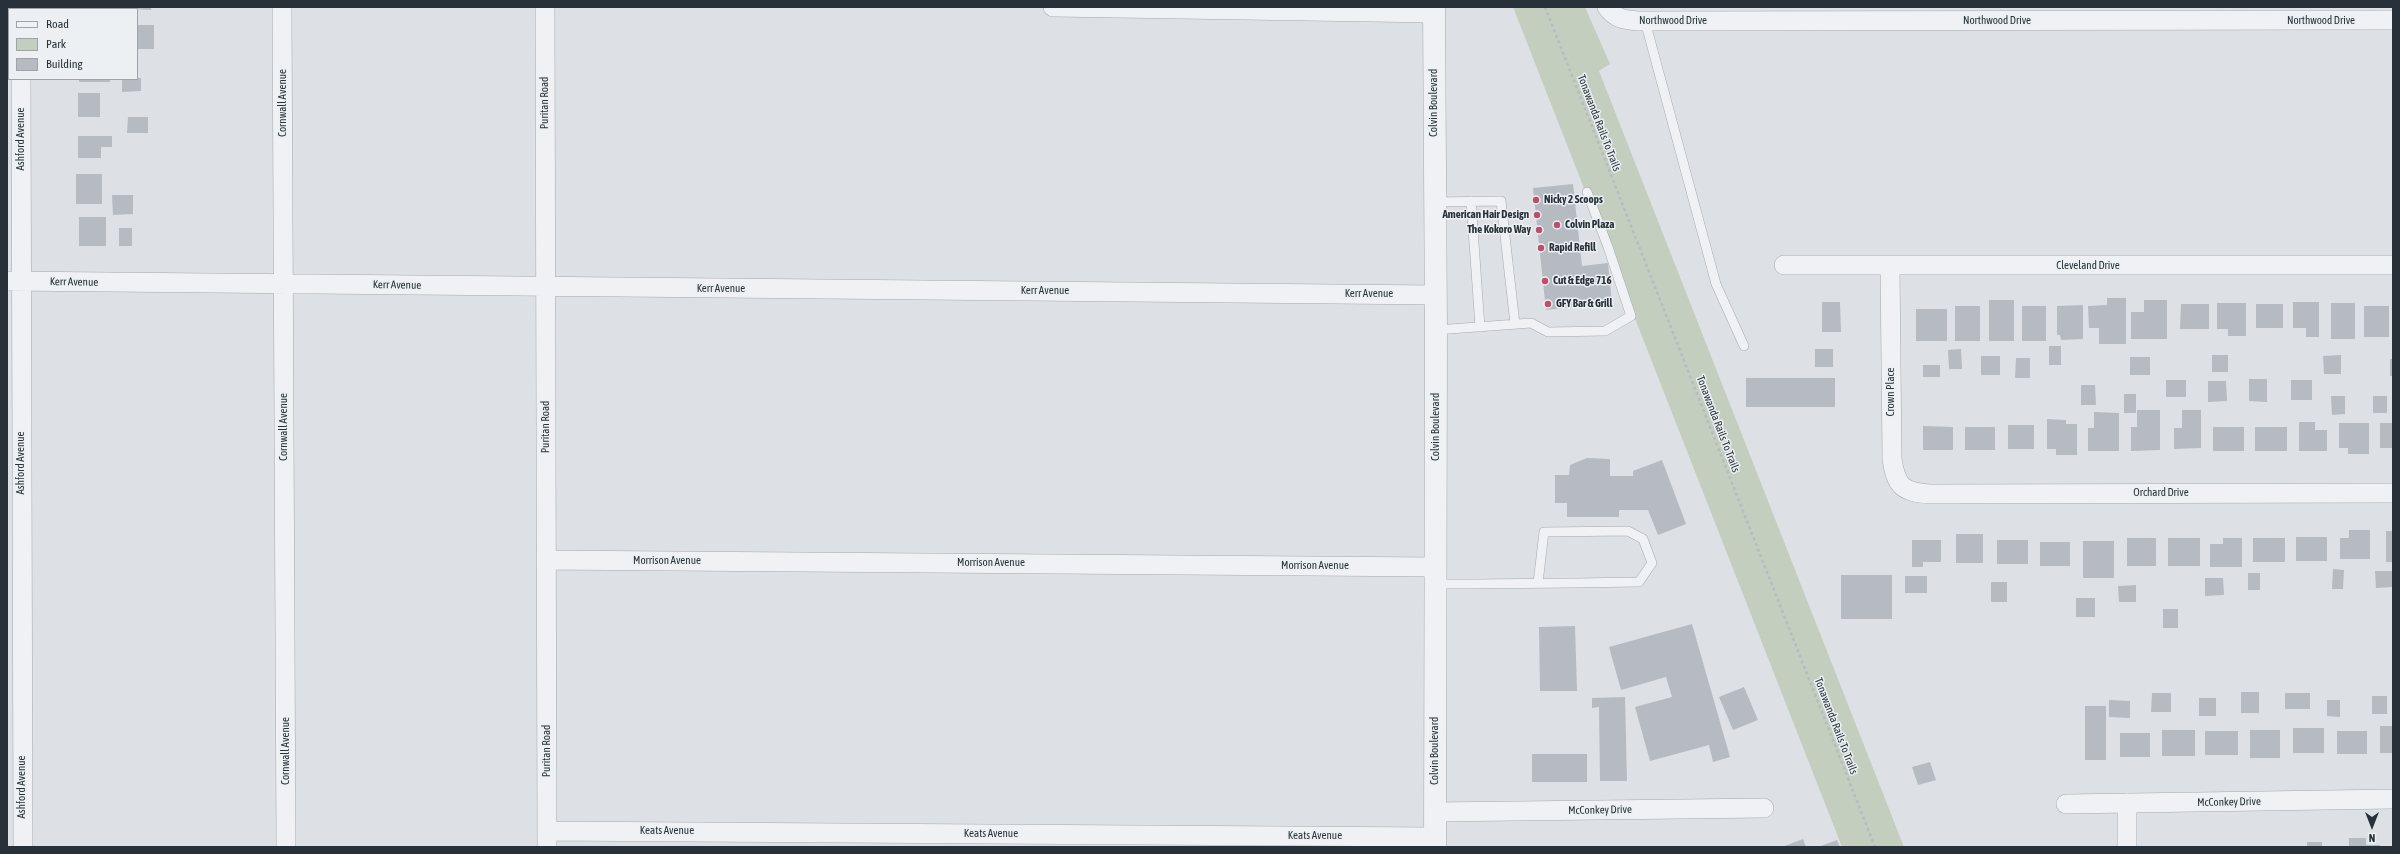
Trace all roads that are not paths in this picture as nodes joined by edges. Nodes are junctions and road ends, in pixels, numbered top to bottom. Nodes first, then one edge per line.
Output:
1 (282, 7) edge
2 (545, 7) edge
3 (1053, 7) edge
4 (1607, 7) edge
5 (1310, 9) edge
6 (1434, 10) edge
7 (2393, 20) edge
8 (1646, 21) junction
9 (21, 80) edge
10 (1587, 192) dead end
11 (1471, 201) junction
12 (1435, 202) junction
13 (2393, 265) edge
14 (1784, 266) dead end
15 (1890, 266) junction
16 (14, 281) edge
17 (284, 284) junction
18 (546, 287) junction
19 (1436, 295) junction
20 (1516, 324) junction
21 (1480, 327) junction
22 (1436, 330) junction
23 (1744, 346) dead end
24 (2393, 493) edge
25 (1930, 494) joint
26 (546, 560) junction
27 (1436, 576) junction
28 (1538, 583) junction
29 (2393, 799) edge
30 (2127, 803) junction
31 (2066, 804) dead end
32 (1764, 808) dead end
33 (1435, 812) junction
34 (547, 839) edge
35 (1435, 842) edge
36 (22, 847) edge
37 (286, 847) edge
38 (2128, 847) edge

1 - 17 street, Cornwall Avenue
2 - 18 street, Puritan Road
3 - 5 street
4 - 8 street, Northwood Drive
5 - 6 street
6 - 12 street, Colvin Boulevard
7 - 8 street, Northwood Drive
8 - 23 lane
9 - 16 street, Ashford Avenue
10 - 20 lane
11 - 12 lane
11 - 20 lane
11 - 21 lane
12 - 19 street, Colvin Boulevard
13 - 15 street, Cleveland Drive
14 - 15 street, Cleveland Drive
15 - 25 street, Crown Place
16 - 17 street, Kerr Avenue
16 - 36 street, Ashford Avenue
17 - 18 street, Kerr Avenue
17 - 37 street, Cornwall Avenue
18 - 19 street, Kerr Avenue
18 - 26 street, Puritan Road
19 - 22 street, Colvin Boulevard
20 - 21 lane
21 - 22 lane
22 - 27 street, Colvin Boulevard
24 - 25 street, Orchard Drive
26 - 27 street, Morrison Avenue
26 - 34 street, Puritan Road
27 - 28 lane
27 - 33 street, Colvin Boulevard
28 - 28 lane
29 - 30 street, McConkey Drive
30 - 31 street, McConkey Drive
30 - 38 street
32 - 33 street, McConkey Drive
33 - 35 street, Colvin Boulevard
34 - 35 street, Keats Avenue

